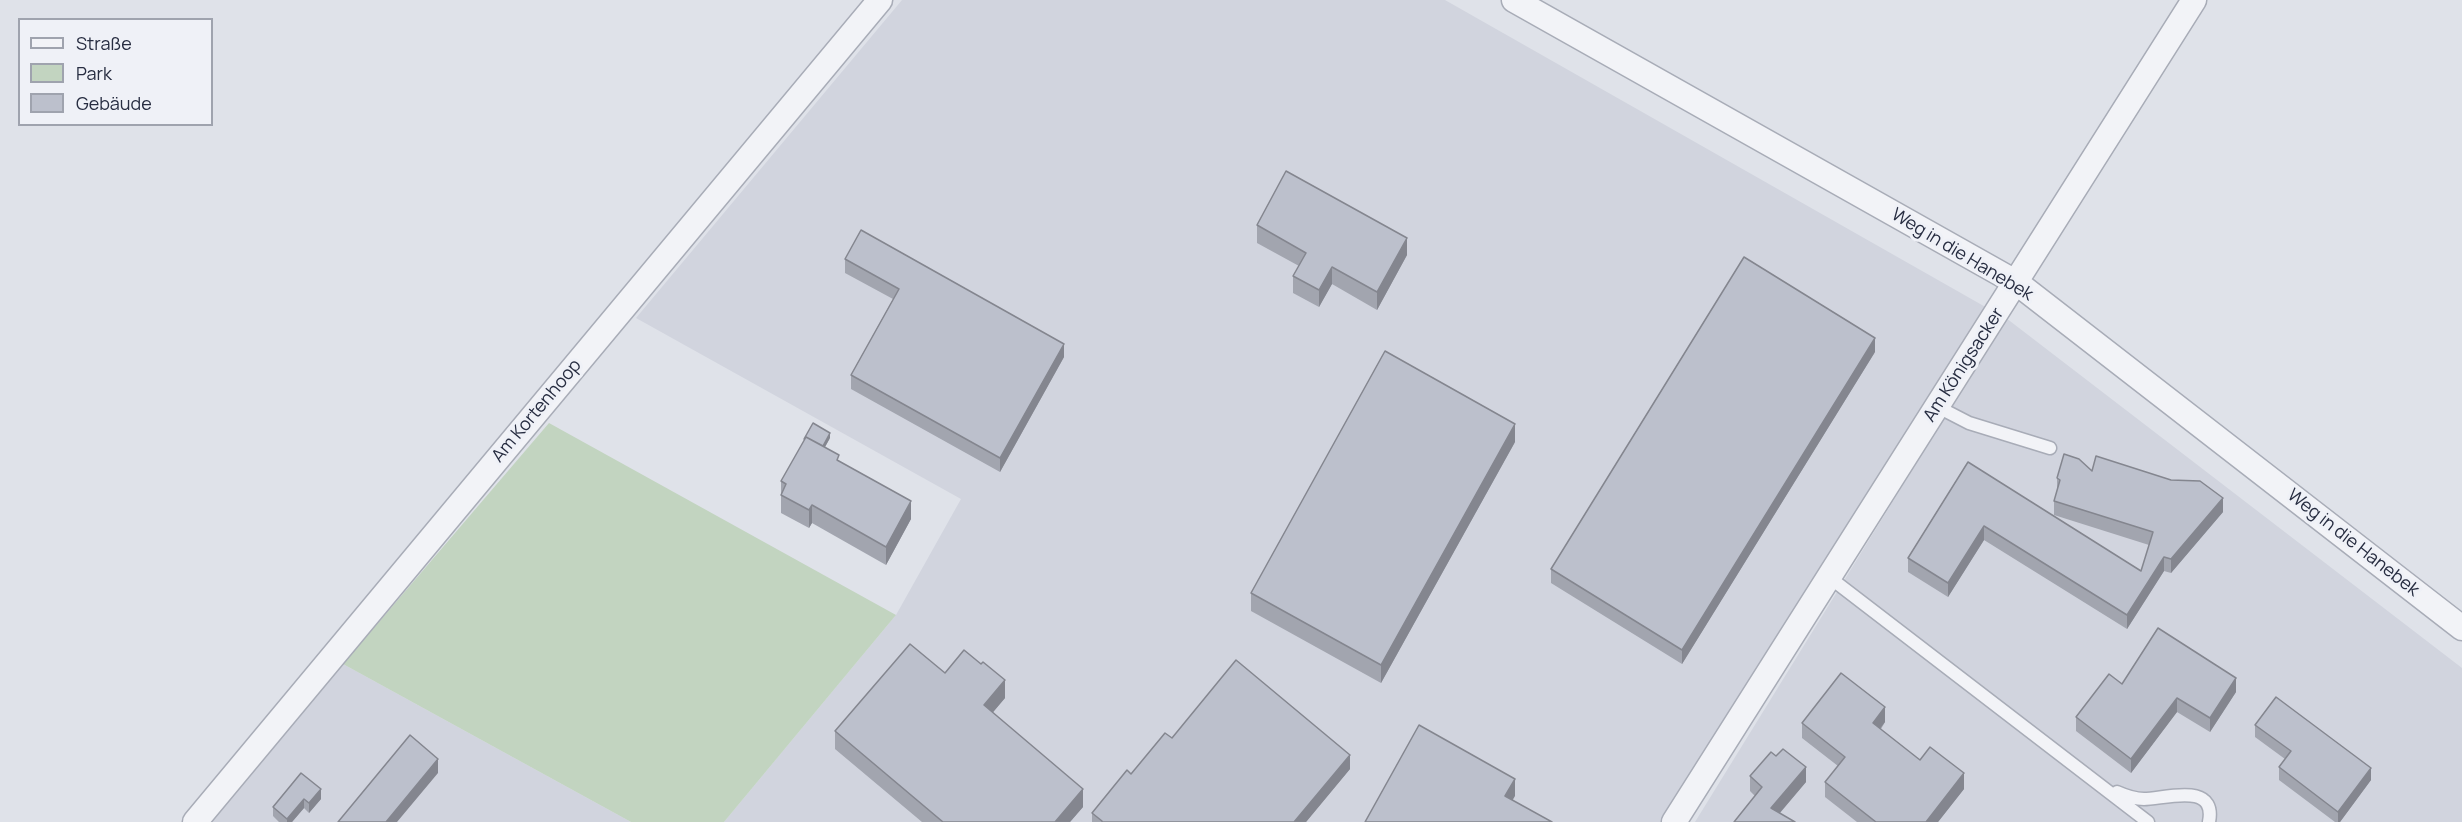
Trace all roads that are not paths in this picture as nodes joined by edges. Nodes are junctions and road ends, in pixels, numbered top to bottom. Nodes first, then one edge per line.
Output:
1 (880, 0) edge
2 (1514, 0) edge
3 (2194, 0) edge
4 (2017, 283) junction
5 (1938, 407) junction
6 (2050, 448) dead end
7 (1829, 577) junction
8 (2462, 628) edge
9 (2092, 779) junction
10 (195, 822) edge
11 (1674, 822) edge
12 (2148, 822) edge
13 (2209, 822) edge

1 - 10 street, Am Kortenhoop
2 - 4 street, Weg in die Hanebek
3 - 4 street, Am Königsacker
4 - 5 street, Am Königsacker
4 - 8 street, Weg in die Hanebek
5 - 6 lane
5 - 7 street, Am Königsacker
7 - 9 lane
7 - 11 street, Am Königsacker
9 - 12 lane
9 - 13 lane

